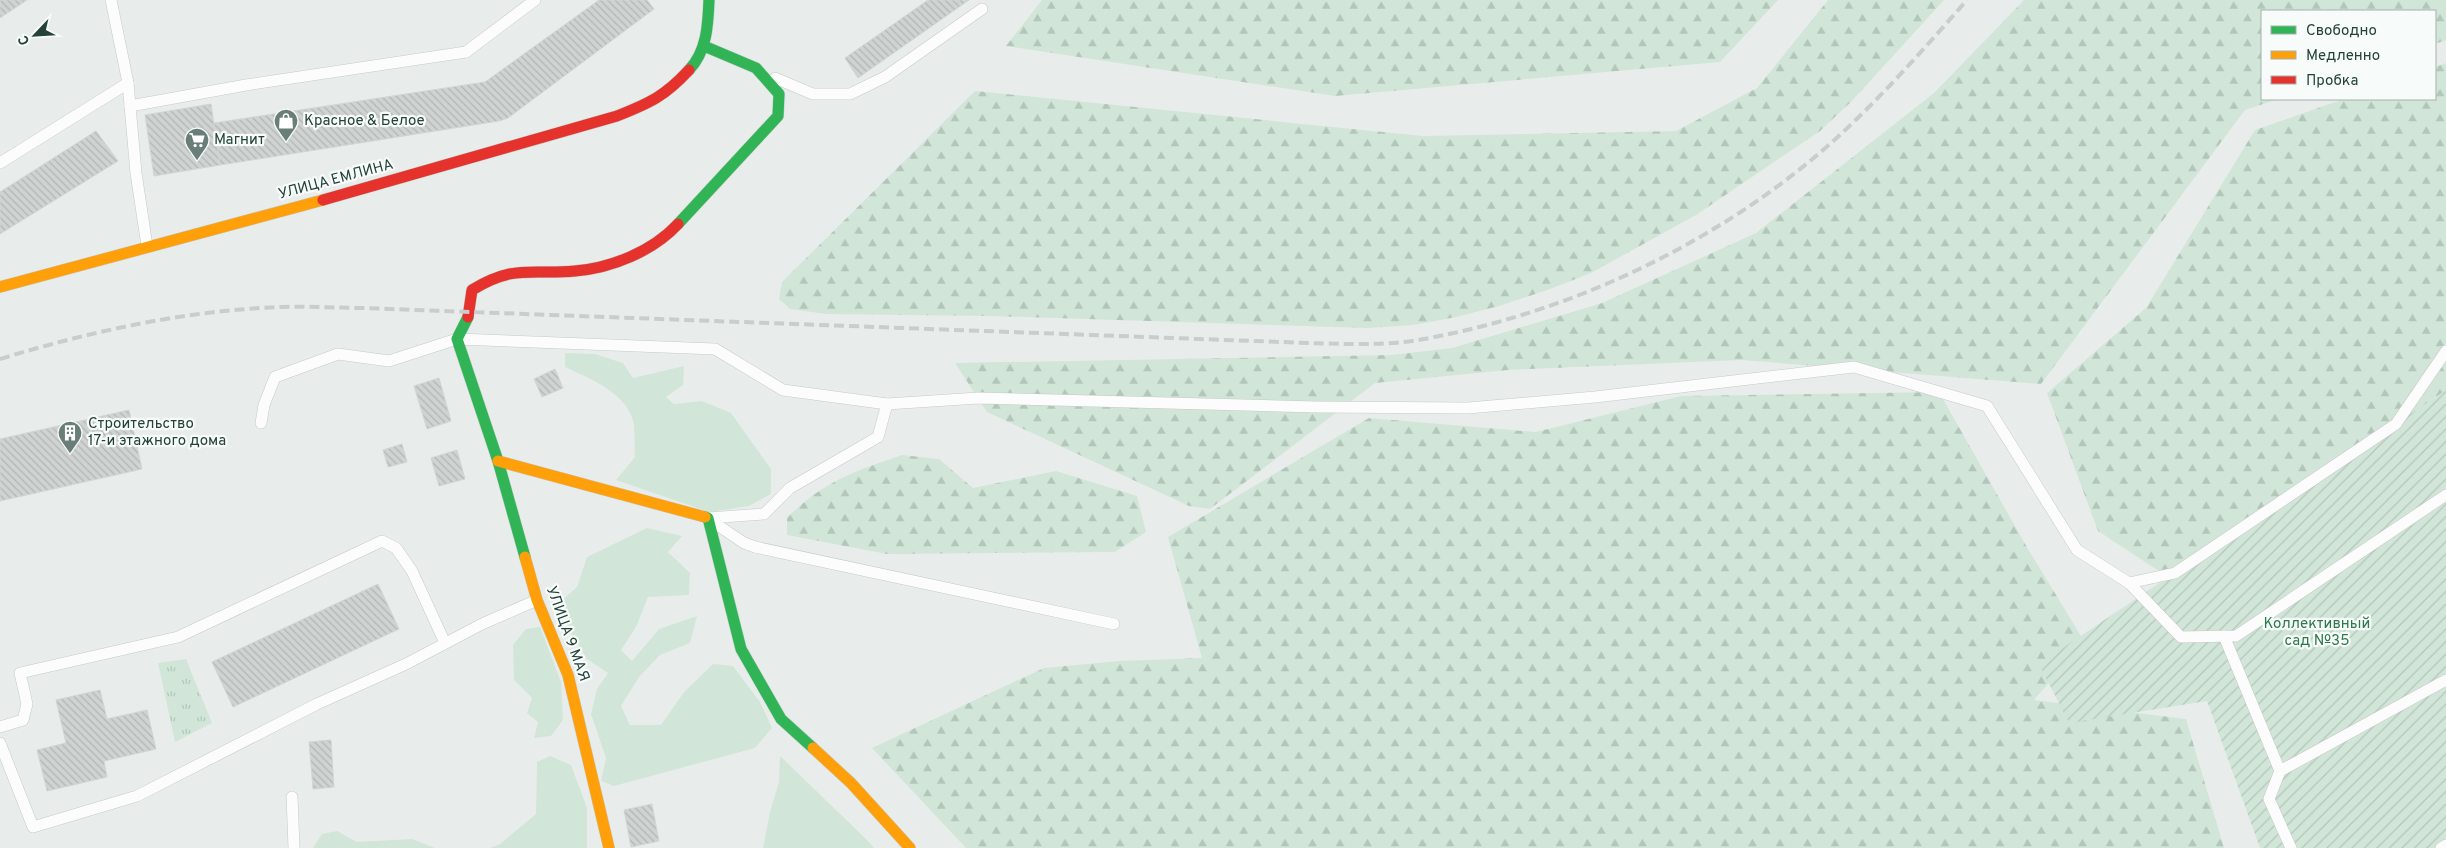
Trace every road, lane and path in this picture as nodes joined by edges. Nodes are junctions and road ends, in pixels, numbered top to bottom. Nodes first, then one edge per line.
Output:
1 (111, 0) edge
2 (535, 0) edge
3 (709, 0) edge
4 (982, 9) dead end
5 (704, 46) junction
6 (756, 68) junction
7 (128, 83) junction
8 (130, 106) junction
9 (0, 163) edge
10 (147, 246) junction
11 (0, 287) edge
12 (457, 339) junction
13 (2446, 351) edge
14 (887, 404) junction
15 (262, 423) dead end
16 (498, 461) junction
17 (2446, 495) edge
18 (708, 518) junction
19 (2129, 583) junction
20 (537, 600) junction
21 (1114, 624) dead end
22 (2224, 636) junction
23 (445, 643) junction
24 (2446, 680) edge
25 (0, 727) edge
26 (0, 743) edge
27 (2280, 771) junction
28 (292, 797) dead end
29 (2446, 845) edge
30 (294, 848) edge
31 (609, 848) edge
32 (910, 848) edge
33 (2291, 848) edge
34 (2441, 848) edge

1 - 7 lane
2 - 8 lane
3 - 5 street
4 - 6 lane
5 - 6 street
5 - 10 street, УЛИЦА ЕМЛИНА
6 - 12 street
7 - 8 lane
7 - 9 lane
8 - 10 lane
10 - 11 street, УЛИЦА ЕМЛИНА
12 - 14 lane
12 - 15 lane
12 - 16 street, УЛИЦА 9 МАЯ
13 - 19 lane
14 - 18 lane
14 - 19 lane
16 - 18 street
16 - 20 street, УЛИЦА 9 МАЯ
17 - 22 lane
18 - 21 lane
18 - 32 street
19 - 22 lane
20 - 23 lane
20 - 31 street, УЛИЦА 9 МАЯ
22 - 27 lane
23 - 25 lane
23 - 26 lane
24 - 27 lane
27 - 33 lane
28 - 30 lane
29 - 34 lane

